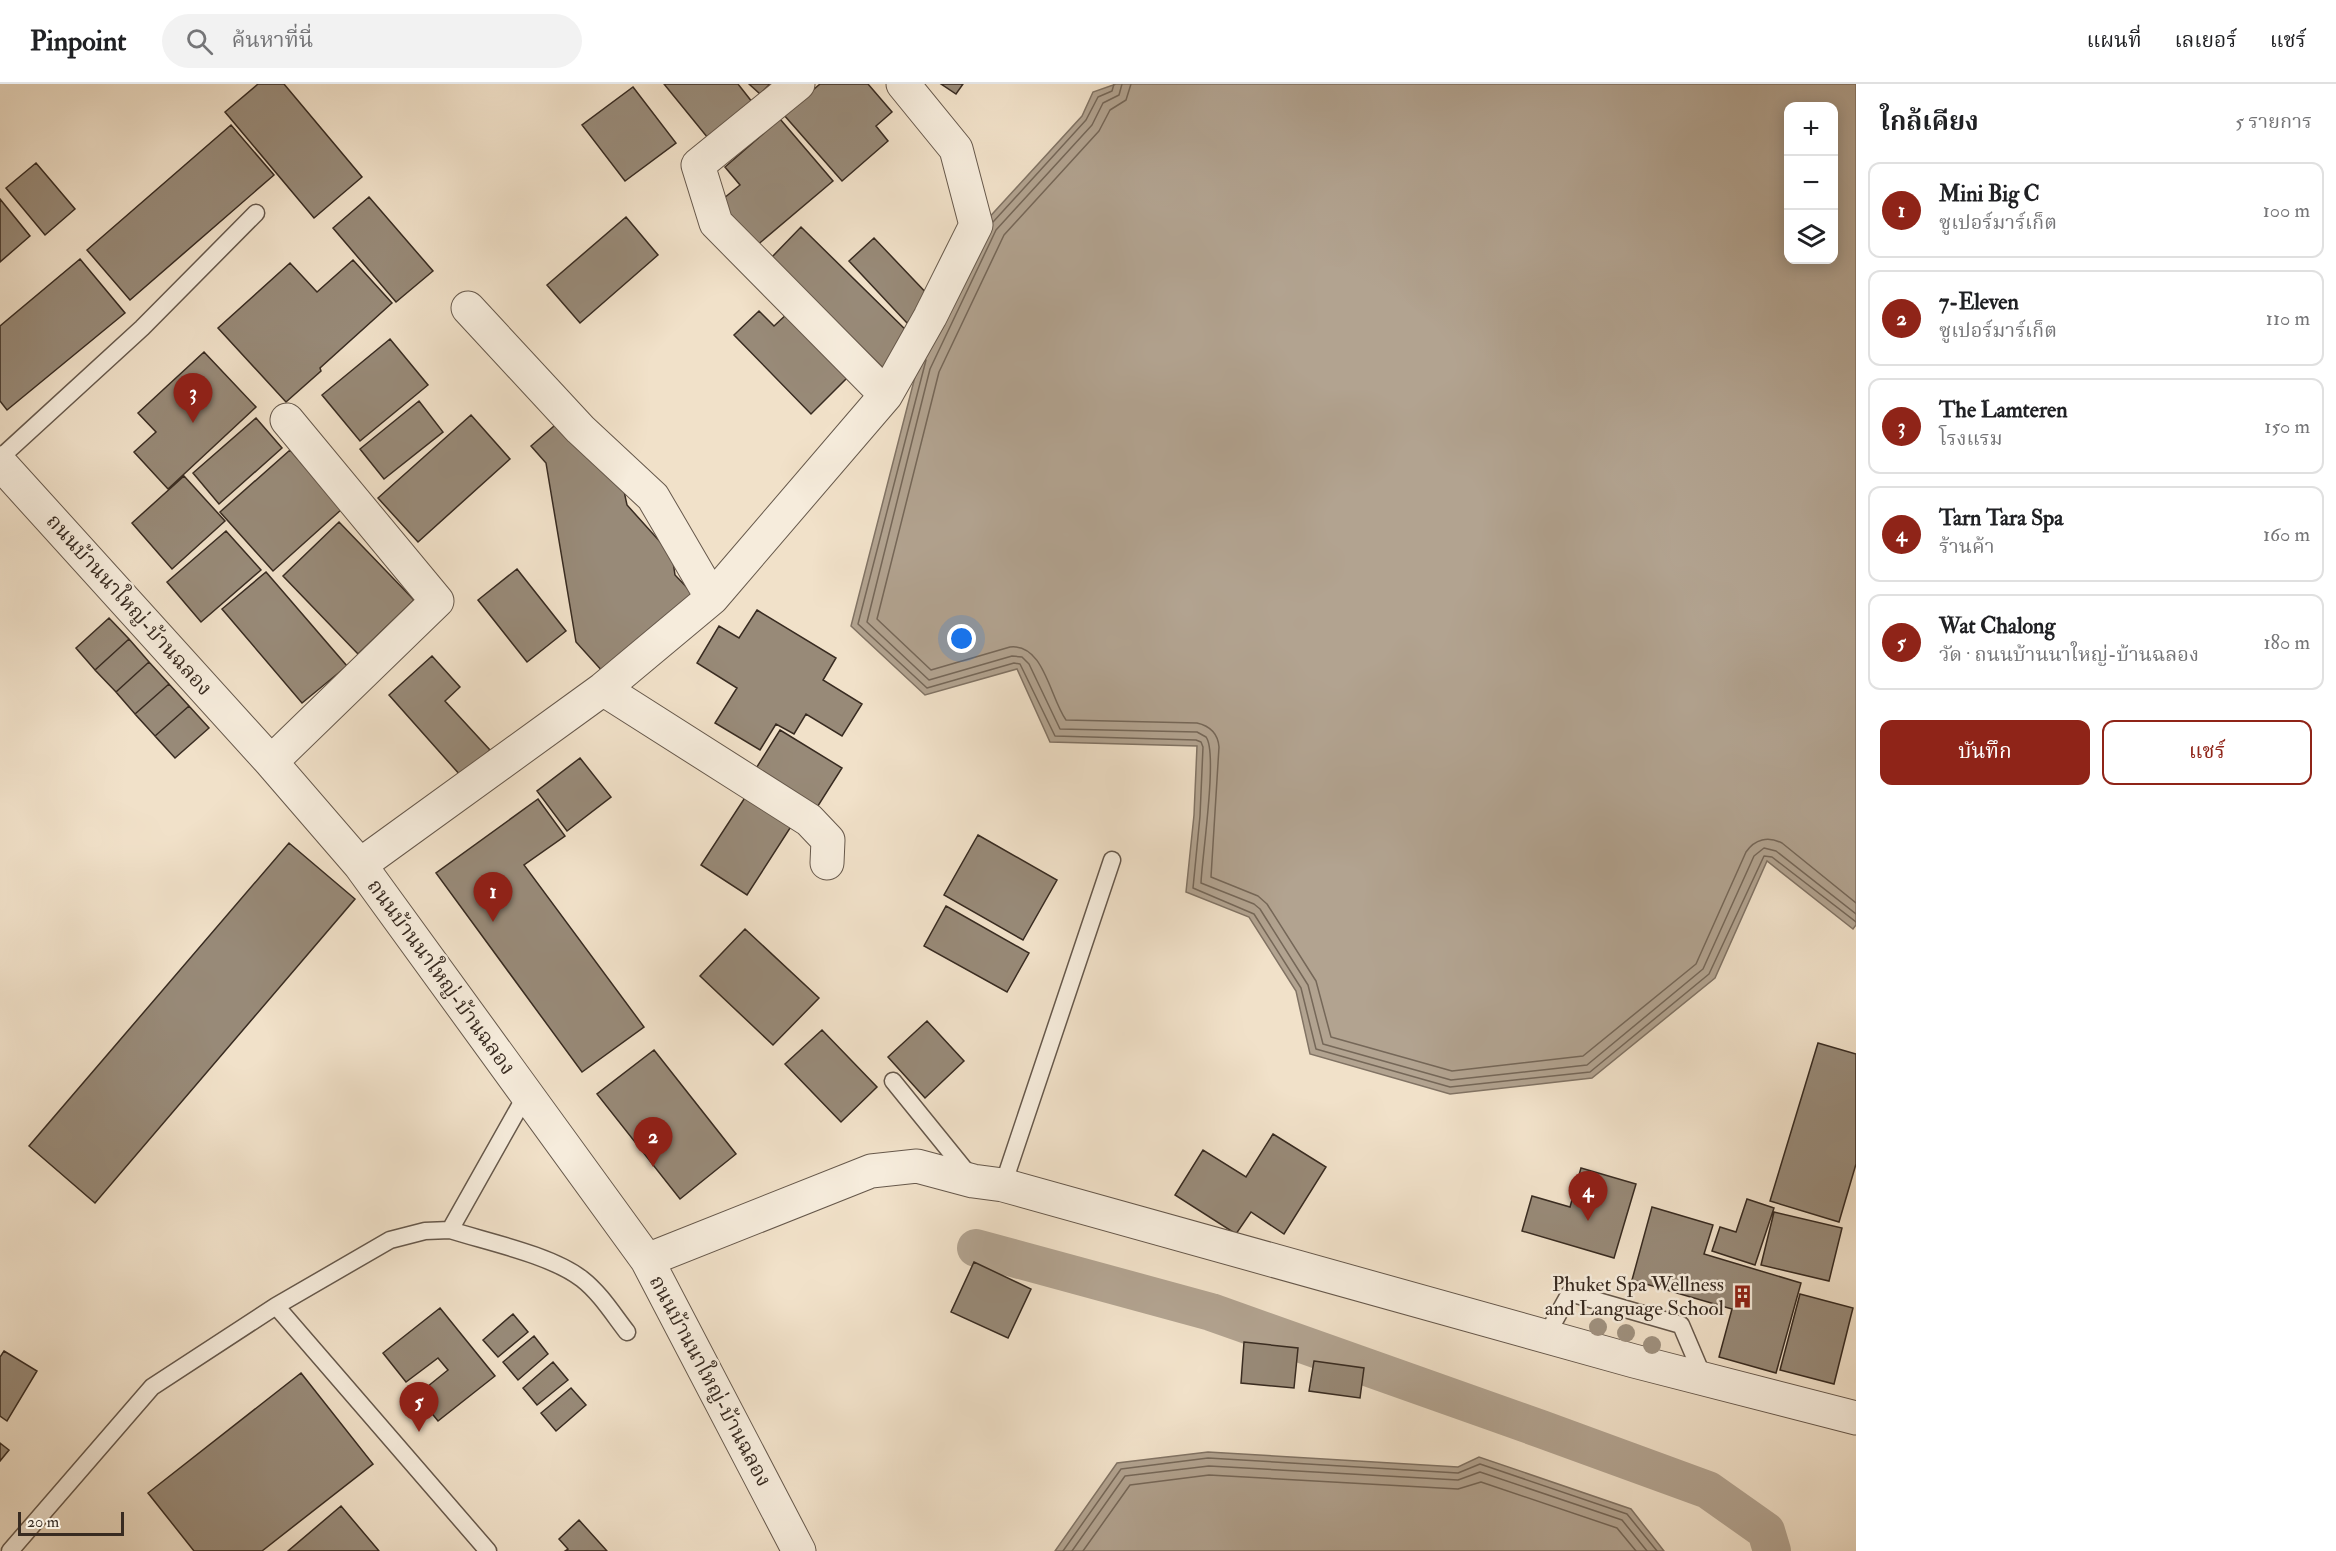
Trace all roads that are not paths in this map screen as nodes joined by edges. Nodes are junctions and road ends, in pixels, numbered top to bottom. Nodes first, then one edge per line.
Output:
1 (798, 84) edge
2 (903, 84) edge
3 (256, 213) dead end
4 (468, 308) dead end
5 (886, 395) junction
6 (287, 420) dead end
7 (0, 458) edge
8 (0, 463) edge
9 (712, 598) junction
10 (603, 689) junction
11 (271, 762) junction
12 (1112, 860) dead end
13 (827, 863) dead end
14 (360, 865) junction
15 (893, 1081) dead end
16 (526, 1095) junction
17 (988, 1183) junction
18 (450, 1230) junction
19 (647, 1260) junction
20 (276, 1306) junction
21 (627, 1332) dead end
22 (1546, 1336) junction
23 (1704, 1379) junction
24 (1856, 1418) edge
25 (10, 1551) edge
26 (488, 1551) edge
27 (799, 1551) edge

1 - 5 street
2 - 5 street
3 - 7 lane
4 - 9 street
5 - 9 street
6 - 11 street
8 - 11 street, ถนนบ้านนาใหญ่-บ้านฉลอง
9 - 10 street
10 - 13 street
10 - 14 street
11 - 14 street, ถนนบ้านนาใหญ่-บ้านฉลอง
12 - 17 lane
14 - 16 street, ถนนบ้านนาใหญ่-บ้านฉลอง
15 - 17 lane
16 - 18 lane
16 - 19 street, ถนนบ้านนาใหญ่-บ้านฉลอง
17 - 19 street
17 - 22 street
18 - 20 lane
18 - 21 lane
19 - 27 street, ถนนบ้านนาใหญ่-บ้านฉลอง
20 - 25 lane
20 - 26 lane
22 - 23 street
22 - 23 lane
23 - 24 street

